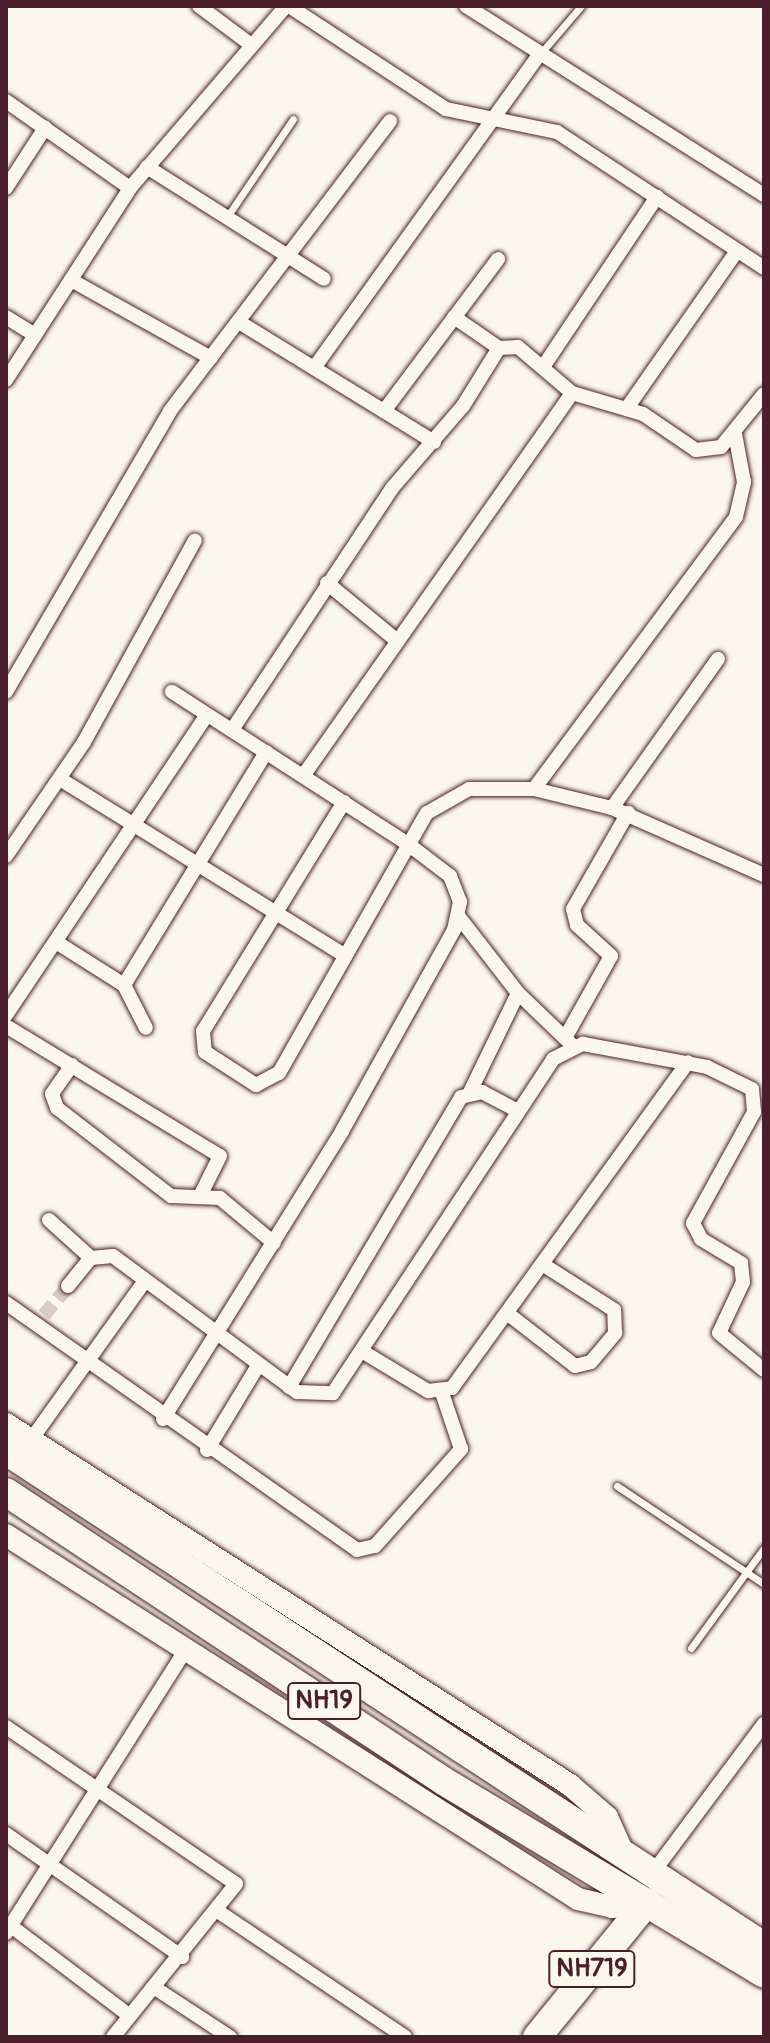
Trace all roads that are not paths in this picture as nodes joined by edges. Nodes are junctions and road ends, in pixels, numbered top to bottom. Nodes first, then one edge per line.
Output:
1 (199, 6) edge
2 (288, 6) edge
3 (466, 6) edge
4 (581, 6) edge
5 (250, 44) junction
6 (540, 54) junction
7 (6, 101) edge
8 (293, 119) dead end
9 (390, 121) dead end
10 (495, 122) junction
11 (45, 128) junction
12 (147, 167) junction
13 (6, 188) edge
14 (130, 188) junction
15 (764, 195) edge
16 (657, 197) junction
17 (227, 217) junction
18 (737, 251) junction
19 (291, 258) junction
20 (498, 259) dead end
21 (764, 268) edge
22 (324, 279) dead end
23 (71, 280) junction
24 (6, 317) edge
25 (454, 317) junction
26 (239, 322) junction
27 (35, 335) junction
28 (499, 348) junction
29 (211, 358) junction
30 (543, 367) junction
31 (314, 368) junction
32 (6, 380) edge
33 (572, 393) junction
34 (764, 394) edge
35 (627, 408) junction
36 (759, 410) edge
37 (384, 411) junction
38 (735, 434) junction
39 (434, 442) junction
40 (195, 540) dead end
41 (327, 583) junction
42 (395, 639) junction
43 (718, 659) dead end
44 (6, 692) edge
45 (172, 692) dead end
46 (207, 715) junction
47 (232, 730) junction
48 (266, 752) junction
49 (303, 776) junction
50 (60, 779) junction
51 (534, 789) junction
52 (344, 802) junction
53 (612, 808) junction
54 (628, 813) junction
55 (139, 823) junction
56 (408, 844) junction
57 (6, 856) edge
58 (200, 866) junction
59 (764, 875) edge
60 (274, 912) junction
61 (459, 917) junction
62 (56, 942) junction
63 (346, 956) junction
64 (124, 985) junction
65 (518, 993) junction
66 (6, 1015) edge
67 (6, 1026) edge
68 (146, 1028) dead end
69 (568, 1041) junction
70 (688, 1062) junction
71 (72, 1065) junction
72 (470, 1092) junction
73 (518, 1111) junction
74 (201, 1194) junction
75 (49, 1220) dead end
76 (274, 1243) junction
77 (91, 1258) junction
78 (542, 1264) junction
79 (145, 1281) junction
80 (68, 1286) tunnel mouth
81 (6, 1303) edge
82 (507, 1313) junction
83 (217, 1333) junction
84 (365, 1353) junction
85 (91, 1358) junction
86 (259, 1364) junction
87 (764, 1370) edge
88 (289, 1387) junction
89 (442, 1393) junction
90 (163, 1419) junction
91 (6, 1424) edge
92 (18, 1446) edge
93 (207, 1450) junction
94 (617, 1486) dead end
95 (6, 1492) edge
96 (6, 1535) edge
97 (764, 1548) edge
98 (747, 1573) junction
99 (764, 1584) edge
100 (691, 1648) dead end
101 (185, 1651) junction
102 (764, 1724) edge
103 (6, 1727) edge
104 (97, 1788) junction
105 (6, 1834) edge
106 (49, 1863) junction
107 (649, 1888) junction
108 (219, 1912) junction
109 (8, 1929) edge
110 (764, 1946) edge
111 (182, 1957) junction
112 (764, 1974) edge
113 (155, 1988) junction
114 (130, 2016) junction
115 (224, 2035) edge
116 (113, 2037) edge
117 (405, 2037) edge
118 (537, 2037) edge

1 - 5 street
2 - 5 street
2 - 10 street
3 - 6 street
4 - 6 lane
5 - 12 street
6 - 10 street
6 - 15 street
7 - 11 street
8 - 17 lane
9 - 19 street
10 - 16 street
10 - 31 street
11 - 13 street
11 - 14 street
12 - 14 street
12 - 17 street
14 - 23 street
16 - 18 street
16 - 30 street
17 - 19 street
18 - 21 street
18 - 35 street
19 - 22 street
19 - 26 street
20 - 25 street
23 - 27 street
23 - 29 street
24 - 27 street
25 - 28 street
25 - 37 street
26 - 29 street
26 - 31 street
27 - 32 street
28 - 30 street
28 - 39 street
29 - 44 street
30 - 33 street
31 - 37 street
33 - 35 street
33 - 42 street
34 - 36 street
35 - 38 street
36 - 38 street
37 - 39 street
38 - 51 street
39 - 41 street
40 - 50 street
41 - 42 street
41 - 47 street
42 - 49 street
43 - 53 street
45 - 46 street
46 - 47 street
46 - 55 street
47 - 48 street
48 - 49 street
48 - 58 street
49 - 52 street
50 - 55 street
50 - 57 street
51 - 53 street
51 - 56 street
52 - 56 street
52 - 60 street
53 - 54 street
54 - 59 street
54 - 69 street
55 - 58 street
55 - 62 street
56 - 61 street
56 - 63 street
58 - 60 street
58 - 64 street
60 - 63 street
60 - 63 street
61 - 65 street
61 - 76 street
62 - 64 street
62 - 66 street
64 - 68 street
65 - 69 street
65 - 72 street
67 - 71 street
69 - 70 street
69 - 73 street
70 - 78 street
70 - 87 street
71 - 74 street
71 - 74 street
72 - 73 street
72 - 88 street
73 - 84 street
74 - 76 street
75 - 77 street
76 - 83 street
77 - 79 street
77 - 80 street
78 - 82 street
78 - 82 street
79 - 83 street
79 - 85 street
81 - 85 street
82 - 89 street
83 - 86 street
83 - 90 street
84 - 88 street
84 - 89 street
85 - 90 street
85 - 92 street
86 - 88 street
86 - 93 street
89 - 93 street
90 - 93 street
91 - 92 street
92 - 107 highway, NH19
94 - 98 lane
95 - 107 highway, NH19
96 - 101 street
97 - 98 lane
98 - 99 lane
98 - 100 lane
101 - 104 street
101 - 107 street
102 - 107 street
103 - 104 street
104 - 106 street
104 - 108 street
105 - 106 street
106 - 109 street
106 - 111 street
107 - 110 highway, NH19
107 - 112 highway, NH19
107 - 118 highway, NH719
108 - 111 street
108 - 117 street
109 - 114 street
111 - 113 street
113 - 114 street
113 - 115 street
114 - 116 street

